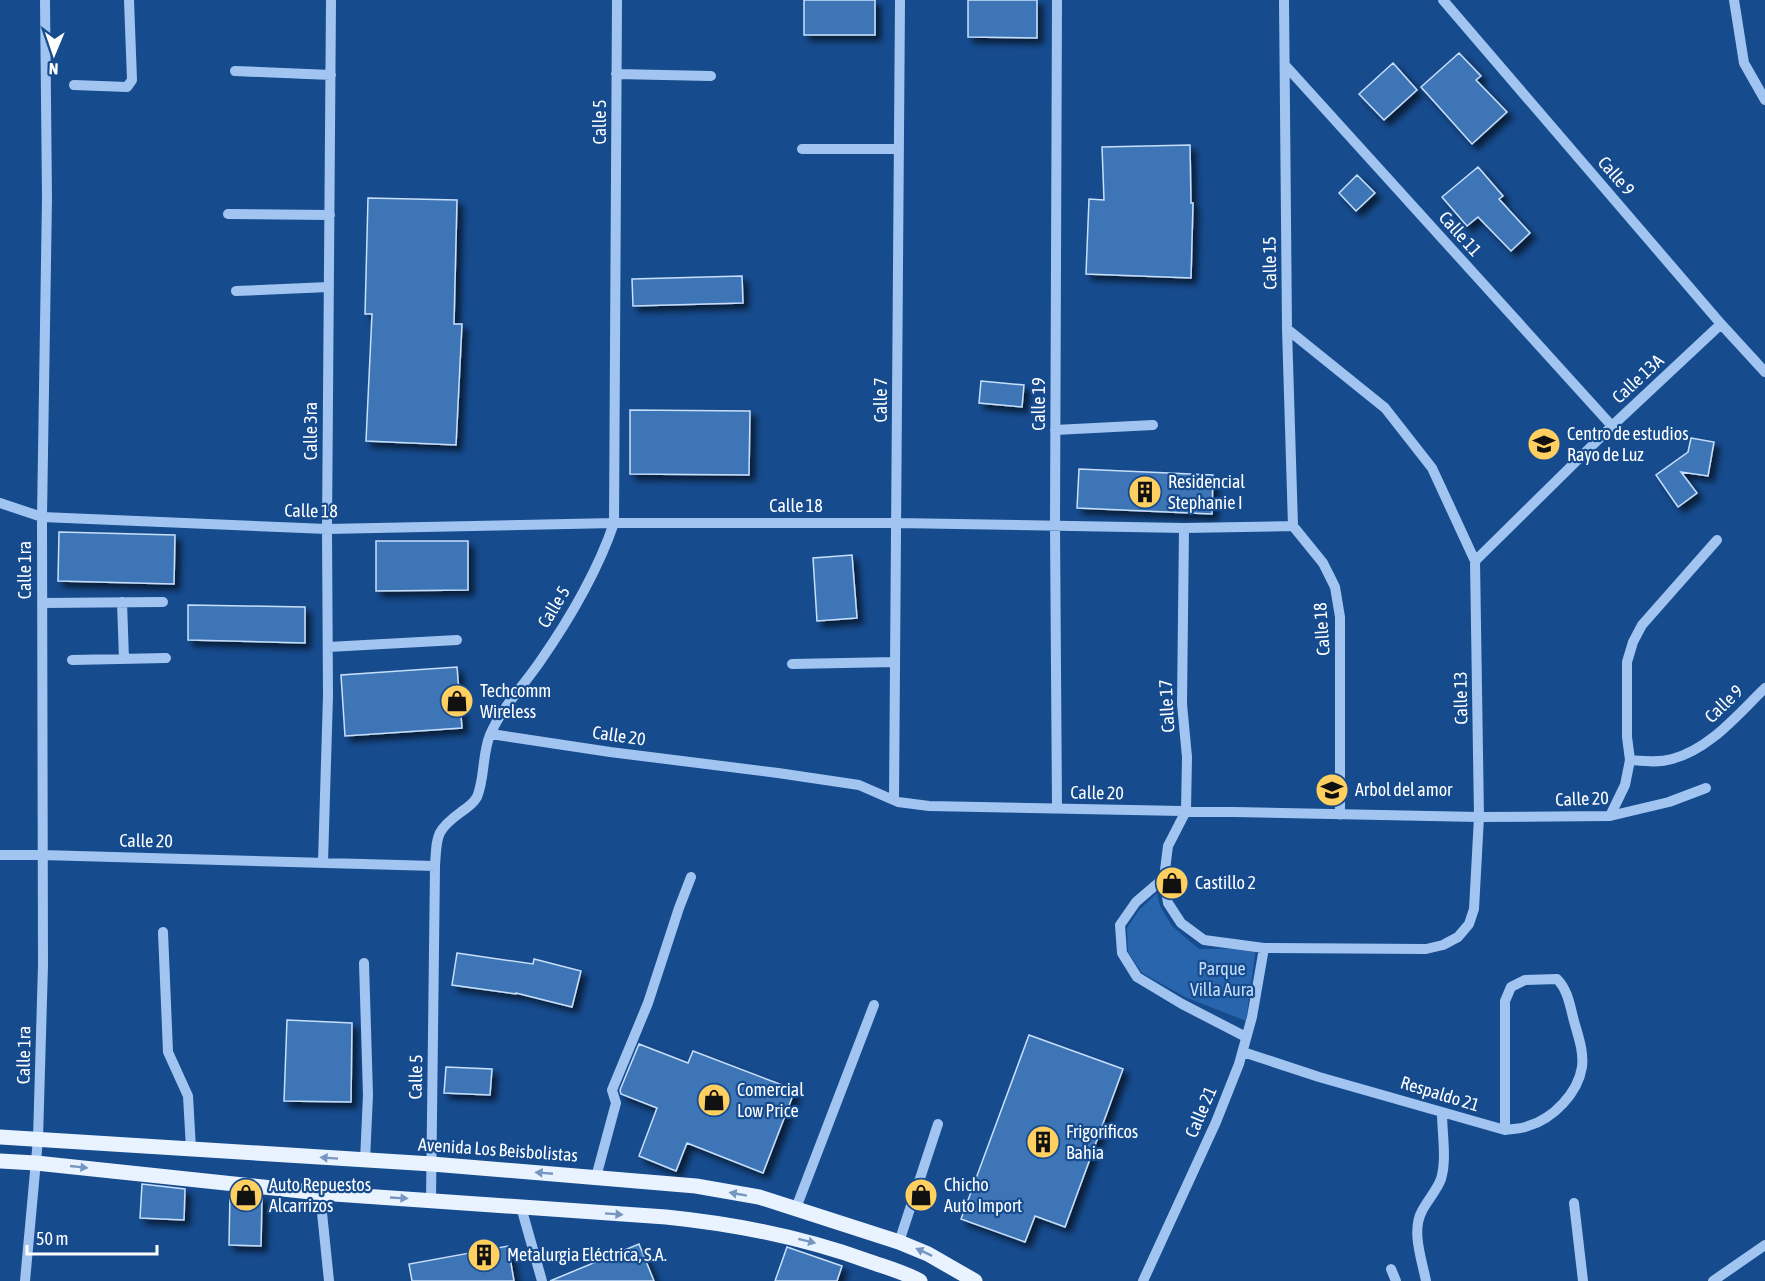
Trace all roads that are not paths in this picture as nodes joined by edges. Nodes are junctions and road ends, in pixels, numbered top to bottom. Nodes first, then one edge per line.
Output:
1 (45, 0) edge
2 (129, 0) edge
3 (331, 0) edge
4 (617, 0) edge
5 (900, 0) edge
6 (1057, 0) edge
7 (1284, 0) edge
8 (1443, 0) edge
9 (1734, 0) edge
10 (1284, 64) junction
11 (235, 70) dead end
12 (616, 74) junction
13 (331, 75) junction
14 (711, 76) dead end
15 (74, 85) dead end
16 (1765, 100) edge
17 (802, 149) dead end
18 (899, 149) junction
19 (228, 214) dead end
20 (330, 215) junction
21 (329, 287) junction
22 (236, 291) dead end
23 (1721, 324) junction
24 (1287, 329) junction
25 (1765, 372) edge
26 (1153, 424) dead end
27 (1611, 426) junction
28 (1055, 430) junction
29 (0, 503) edge
30 (42, 517) junction
31 (614, 523) junction
32 (897, 523) junction
33 (1055, 526) junction
34 (1293, 526) junction
35 (1184, 528) junction
36 (327, 529) junction
37 (1718, 540) dead end
38 (1475, 561) junction
39 (122, 602) junction
40 (163, 602) dead end
41 (42, 603) junction
42 (457, 640) dead end
43 (328, 647) junction
44 (166, 658) dead end
45 (124, 659) junction
46 (72, 660) dead end
47 (895, 662) junction
48 (792, 664) dead end
49 (1765, 688) edge
50 (491, 734) junction
51 (1630, 760) junction
52 (1706, 788) dead end
53 (894, 800) junction
54 (1057, 809) junction
55 (1186, 811) junction
56 (1340, 815) junction
57 (1610, 816) junction
58 (1479, 817) junction
59 (0, 855) edge
60 (42, 855) junction
61 (323, 862) junction
62 (435, 866) junction
63 (692, 877) dead end
64 (1164, 879) junction
65 (162, 932) dead end
66 (1264, 948) junction
67 (364, 963) dead end
68 (874, 1005) dead end
69 (1246, 1037) junction
70 (1243, 1052) junction
71 (1442, 1113) junction
72 (938, 1124) dead end
73 (1505, 1130) junction
74 (0, 1137) edge
75 (38, 1139) junction
76 (191, 1149) junction
77 (365, 1160) junction
78 (0, 1161) edge
79 (36, 1162) junction
80 (432, 1164) junction
81 (596, 1177) junction
82 (320, 1193) junction
83 (431, 1200) junction
84 (1574, 1203) dead end
85 (520, 1207) junction
86 (796, 1208) junction
87 (899, 1242) junction
88 (1765, 1245) edge
89 (1391, 1269) dead end
90 (25, 1281) edge
91 (329, 1281) edge
92 (542, 1281) edge
93 (920, 1281) edge
94 (975, 1281) edge
95 (1143, 1281) edge
96 (1396, 1281) edge
97 (1426, 1281) edge
98 (1583, 1281) edge
99 (1713, 1281) edge

1 - 30 street, Calle 1ra
2 - 15 street
3 - 13 street, Calle 3ra
4 - 12 street, Calle 5
5 - 18 street, Calle 7
6 - 28 street, Calle 19
7 - 10 street, Calle 15
8 - 23 street, Calle 9
9 - 16 street
10 - 24 street, Calle 15
10 - 27 street, Calle 11
11 - 13 street
12 - 14 street
12 - 31 street, Calle 5
13 - 20 street, Calle 3ra
17 - 18 street
18 - 32 street, Calle 7
19 - 20 street
20 - 21 street, Calle 3ra
21 - 22 street
21 - 36 street, Calle 3ra
23 - 25 street, Calle 9
23 - 27 street, Calle 13A
24 - 34 street, Calle 15
24 - 38 street, Calle 13
26 - 28 street
27 - 38 street, Calle 13A
28 - 33 street, Calle 19
29 - 30 street, Calle 18
30 - 36 street, Calle 18
30 - 41 street, Calle 1ra
31 - 32 street, Calle 18
31 - 36 street, Calle 18
31 - 50 street, Calle 5
32 - 33 street, Calle 18
32 - 47 street, Calle 7
33 - 35 street, Calle 18
33 - 54 street, Calle 19
34 - 35 street, Calle 18
34 - 56 street, Calle 18
35 - 55 street, Calle 17
36 - 43 street, Calle 3ra
37 - 51 street
38 - 58 street, Calle 13
39 - 40 street
39 - 41 street
39 - 45 street
41 - 60 street, Calle 1ra
42 - 43 street
43 - 61 street, Calle 3ra
44 - 45 street
45 - 46 street
47 - 48 street
47 - 53 street, Calle 7
49 - 51 street, Calle 9
50 - 53 street, Calle 20
50 - 62 street, Calle 5
51 - 57 street
52 - 57 street, Calle 20
53 - 54 street, Calle 20
54 - 55 street, Calle 20
55 - 56 street, Calle 20
55 - 64 street, Calle 17
56 - 58 street, Calle 20
57 - 58 street, Calle 20
58 - 66 street, Calle 13
59 - 60 street, Calle 20
60 - 61 street, Calle 20
60 - 75 street, Calle 1ra
61 - 62 street, Calle 20
62 - 80 street, Calle 5
63 - 81 street
64 - 66 street, Calle 17
64 - 69 street
65 - 76 street
66 - 69 street, Calle 21
67 - 77 street
68 - 86 street
69 - 70 street, Calle 21
70 - 71 street, Respaldo 21
70 - 95 street, Calle 21
71 - 73 street, Respaldo 21
71 - 97 street
72 - 87 street
73 - 73 street, Respaldo 21
74 - 75 main road, Avenida Los Beisbolistas
75 - 76 main road, Avenida Los Beisbolistas
75 - 79 street, Calle 1ra
77 -> 76 main road, Avenida Los Beisbolistas
77 - 80 main road, Avenida Los Beisbolistas
78 - 79 main road
79 -> 82 main road
79 - 90 street, Calle 1ra
81 -> 80 main road, Avenida Los Beisbolistas
80 - 83 street, Calle 5
86 -> 81 main road, Avenida Los Beisbolistas
82 -> 83 main road
82 - 91 street
83 - 85 main road
84 - 98 street
85 - 92 street
85 -> 93 main road
86 - 87 main road, Avenida Los Beisbolistas
94 -> 87 main road, Avenida Los Beisbolistas
88 - 99 street
89 - 96 street

